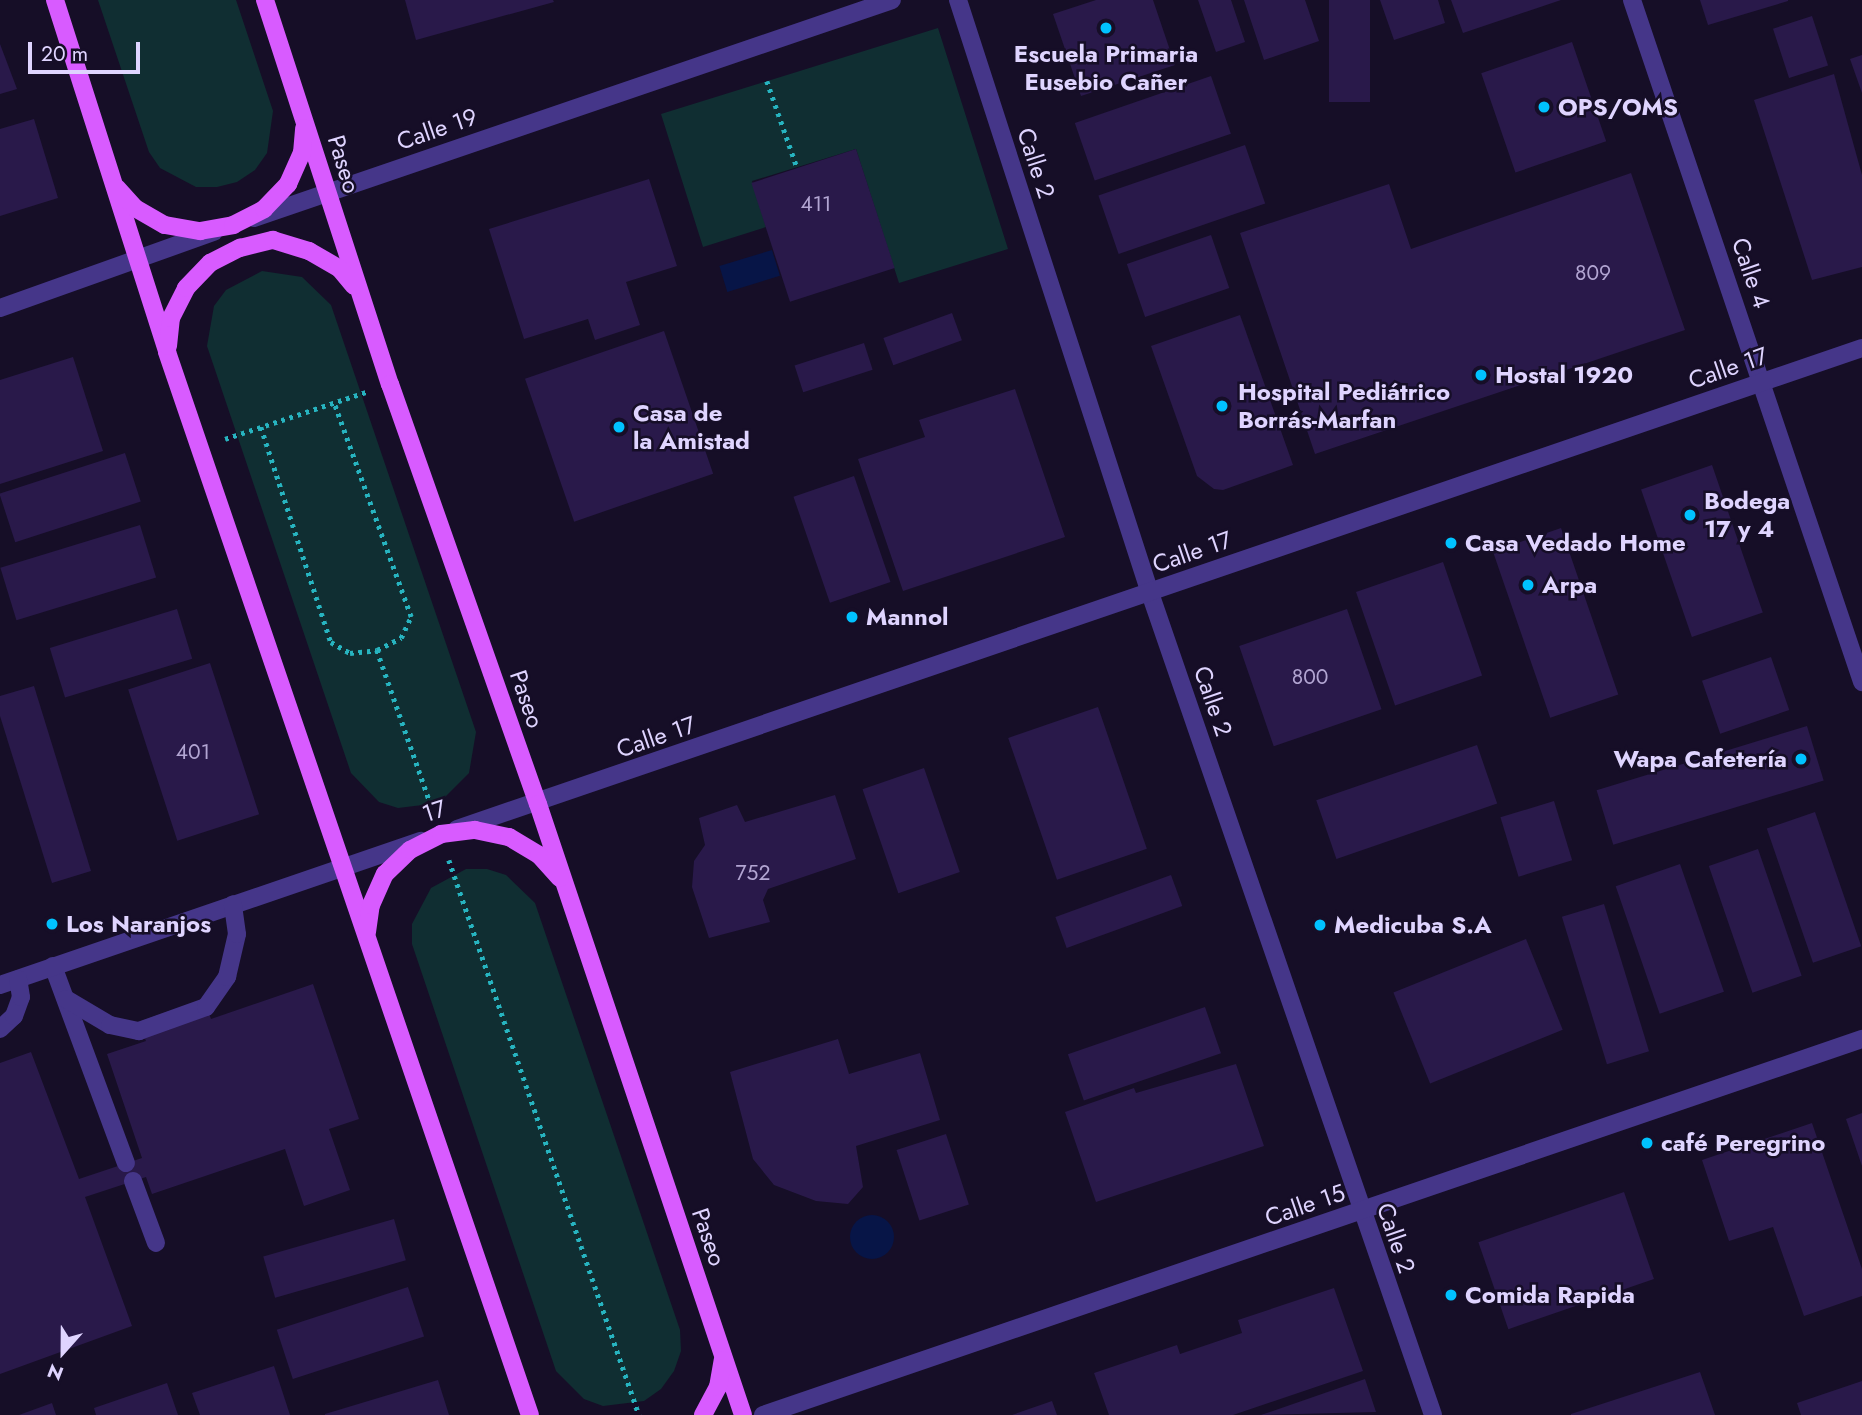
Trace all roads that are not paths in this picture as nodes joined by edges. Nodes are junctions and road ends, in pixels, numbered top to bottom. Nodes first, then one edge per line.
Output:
1 (55, 0) edge
2 (265, 0) edge
3 (892, 0) edge
4 (958, 0) edge
5 (1632, 0) edge
6 (305, 119) junction
7 (112, 182) junction
8 (326, 192) junction
9 (233, 225) junction
10 (138, 258) junction
11 (361, 294) junction
12 (0, 308) edge
13 (1862, 348) edge
14 (167, 352) junction
15 (1762, 382) junction
16 (1150, 593) junction
17 (1862, 682) edge
18 (538, 804) junction
19 (440, 834) junction
20 (345, 867) junction
21 (565, 884) junction
22 (233, 904) junction
23 (367, 939) junction
24 (53, 966) junction
25 (18, 979) junction
26 (0, 985) edge
27 (66, 999) junction
28 (0, 1029) edge
29 (1862, 1039) edge
30 (126, 1163) dead end
31 (133, 1181) dead end
32 (1361, 1212) junction
33 (156, 1243) dead end
34 (724, 1357) junction
35 (530, 1412) edge
36 (703, 1415) edge
37 (743, 1415) edge
38 (763, 1415) edge
39 (1433, 1415) edge

1 - 7 main road
2 - 6 main road, Paseo
3 - 8 street, Calle 19
4 - 16 street, Calle 2
5 - 15 street, Calle 4
6 - 8 main road, Paseo
6 - 9 main road
7 - 9 main road
7 - 10 main road
8 - 9 street, Calle 19
8 - 11 main road, Paseo
9 - 10 street, Calle 19
10 - 12 street, Calle 19
10 - 14 main road
11 - 14 main road
11 - 18 main road, Paseo
13 - 15 street, Calle 17
14 - 20 main road
15 - 16 street, Calle 17
15 - 17 street, Calle 4
16 - 18 street, Calle 17
16 - 32 street, Calle 2
18 - 19 street, 17
18 - 21 main road, Paseo
19 - 20 street, 17
19 - 21 main road
19 - 23 main road
20 - 22 street
20 - 23 main road
21 - 34 main road, Paseo
22 - 24 street
22 - 27 street
23 - 35 main road
24 - 25 street
24 - 27 street
25 - 26 street
25 - 28 street
27 - 30 street
29 - 32 street, Calle 15
31 - 33 street
32 - 38 street, Calle 15
32 - 39 street, Calle 2
34 - 36 main road
34 - 37 main road, Paseo

